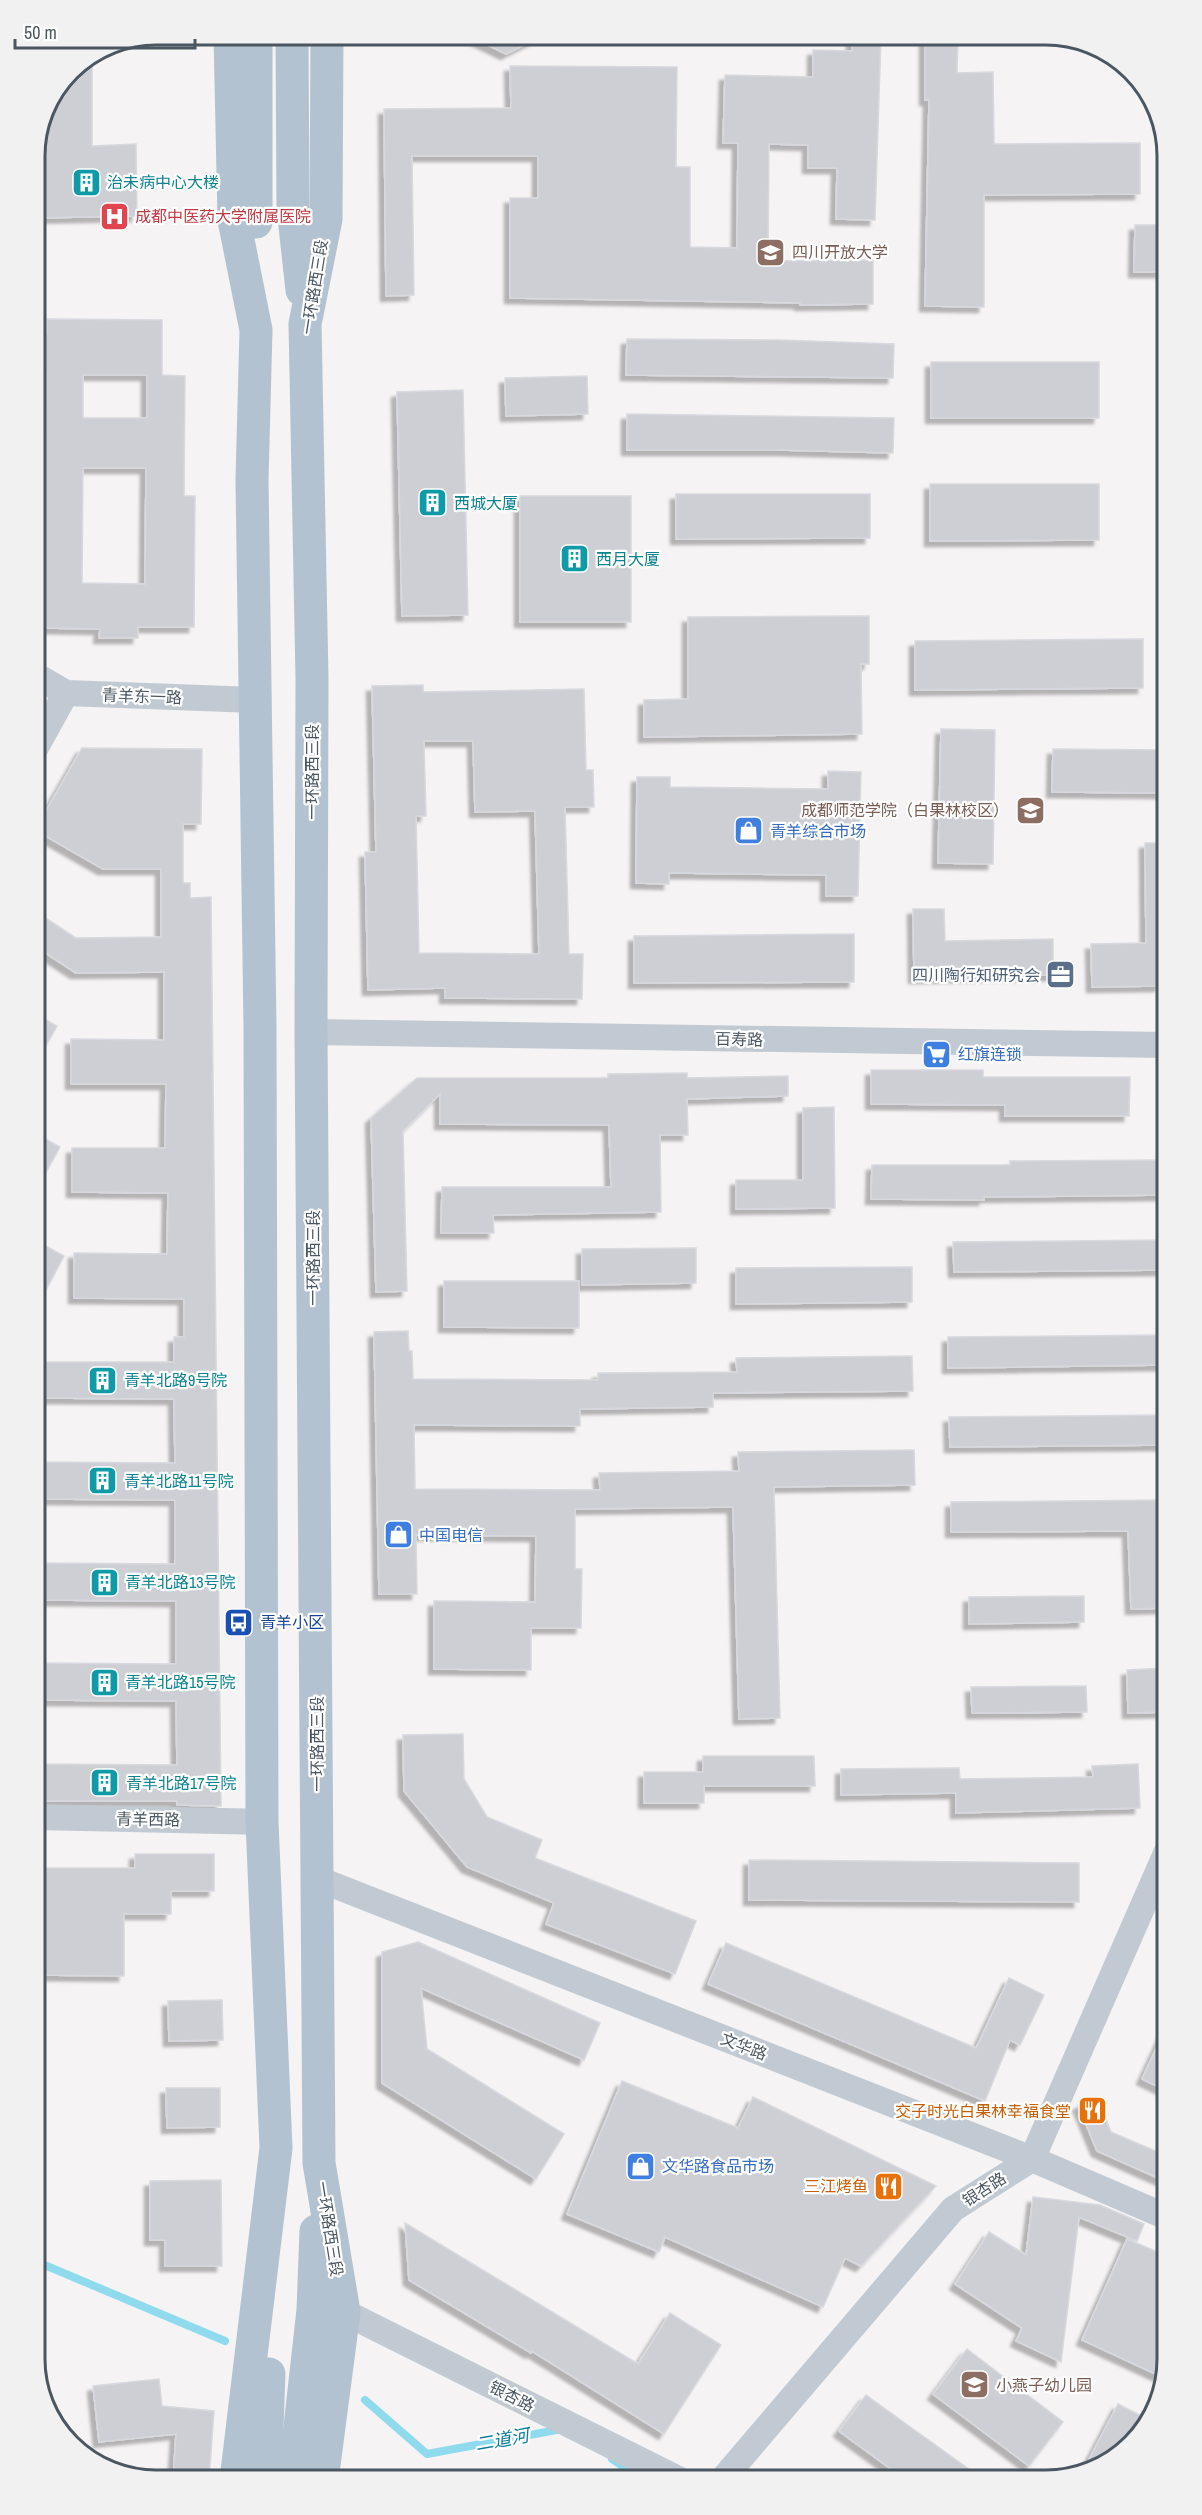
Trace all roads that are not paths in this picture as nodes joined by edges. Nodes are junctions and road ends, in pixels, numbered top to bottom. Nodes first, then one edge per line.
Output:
1 (230, 45) edge
2 (256, 45) edge
3 (292, 45) edge
4 (327, 45) edge
5 (305, 324) junction
6 (256, 330) junction
7 (45, 681) edge
8 (66, 693) junction
9 (255, 700) junction
10 (45, 730) edge
11 (311, 1032) junction
12 (1157, 1045) edge
13 (45, 1817) edge
14 (262, 1822) junction
15 (1157, 1874) edge
16 (318, 1879) junction
17 (276, 2148) junction
18 (1032, 2158) junction
19 (319, 2163) junction
20 (1157, 2213) edge
21 (344, 2313) junction
22 (237, 2470) edge
23 (265, 2470) edge
24 (295, 2470) edge
25 (323, 2470) edge
26 (660, 2470) edge
27 (731, 2470) edge

1 - 6 main road
2 - 6 main road
3 - 5 main road
4 - 5 main road, 一环路西三段
5 - 11 main road, 一环路西三段
6 - 9 main road
7 - 8 street, 青羊东一路
8 - 9 street, 青羊东一路
8 - 10 street
9 - 14 main road
11 - 12 street, 百寿路
11 - 16 main road, 一环路西三段
13 - 14 street, 青羊西路
14 - 17 main road
15 - 18 street
16 - 18 street, 文华路
16 - 19 main road, 一环路西三段
17 - 22 main road
17 - 23 main road
18 - 20 street, 文华路
18 - 27 street, 银杏路
19 - 21 main road, 一环路西三段
19 - 24 main road
21 - 25 main road, 一环路西三段
21 - 26 street, 银杏路

